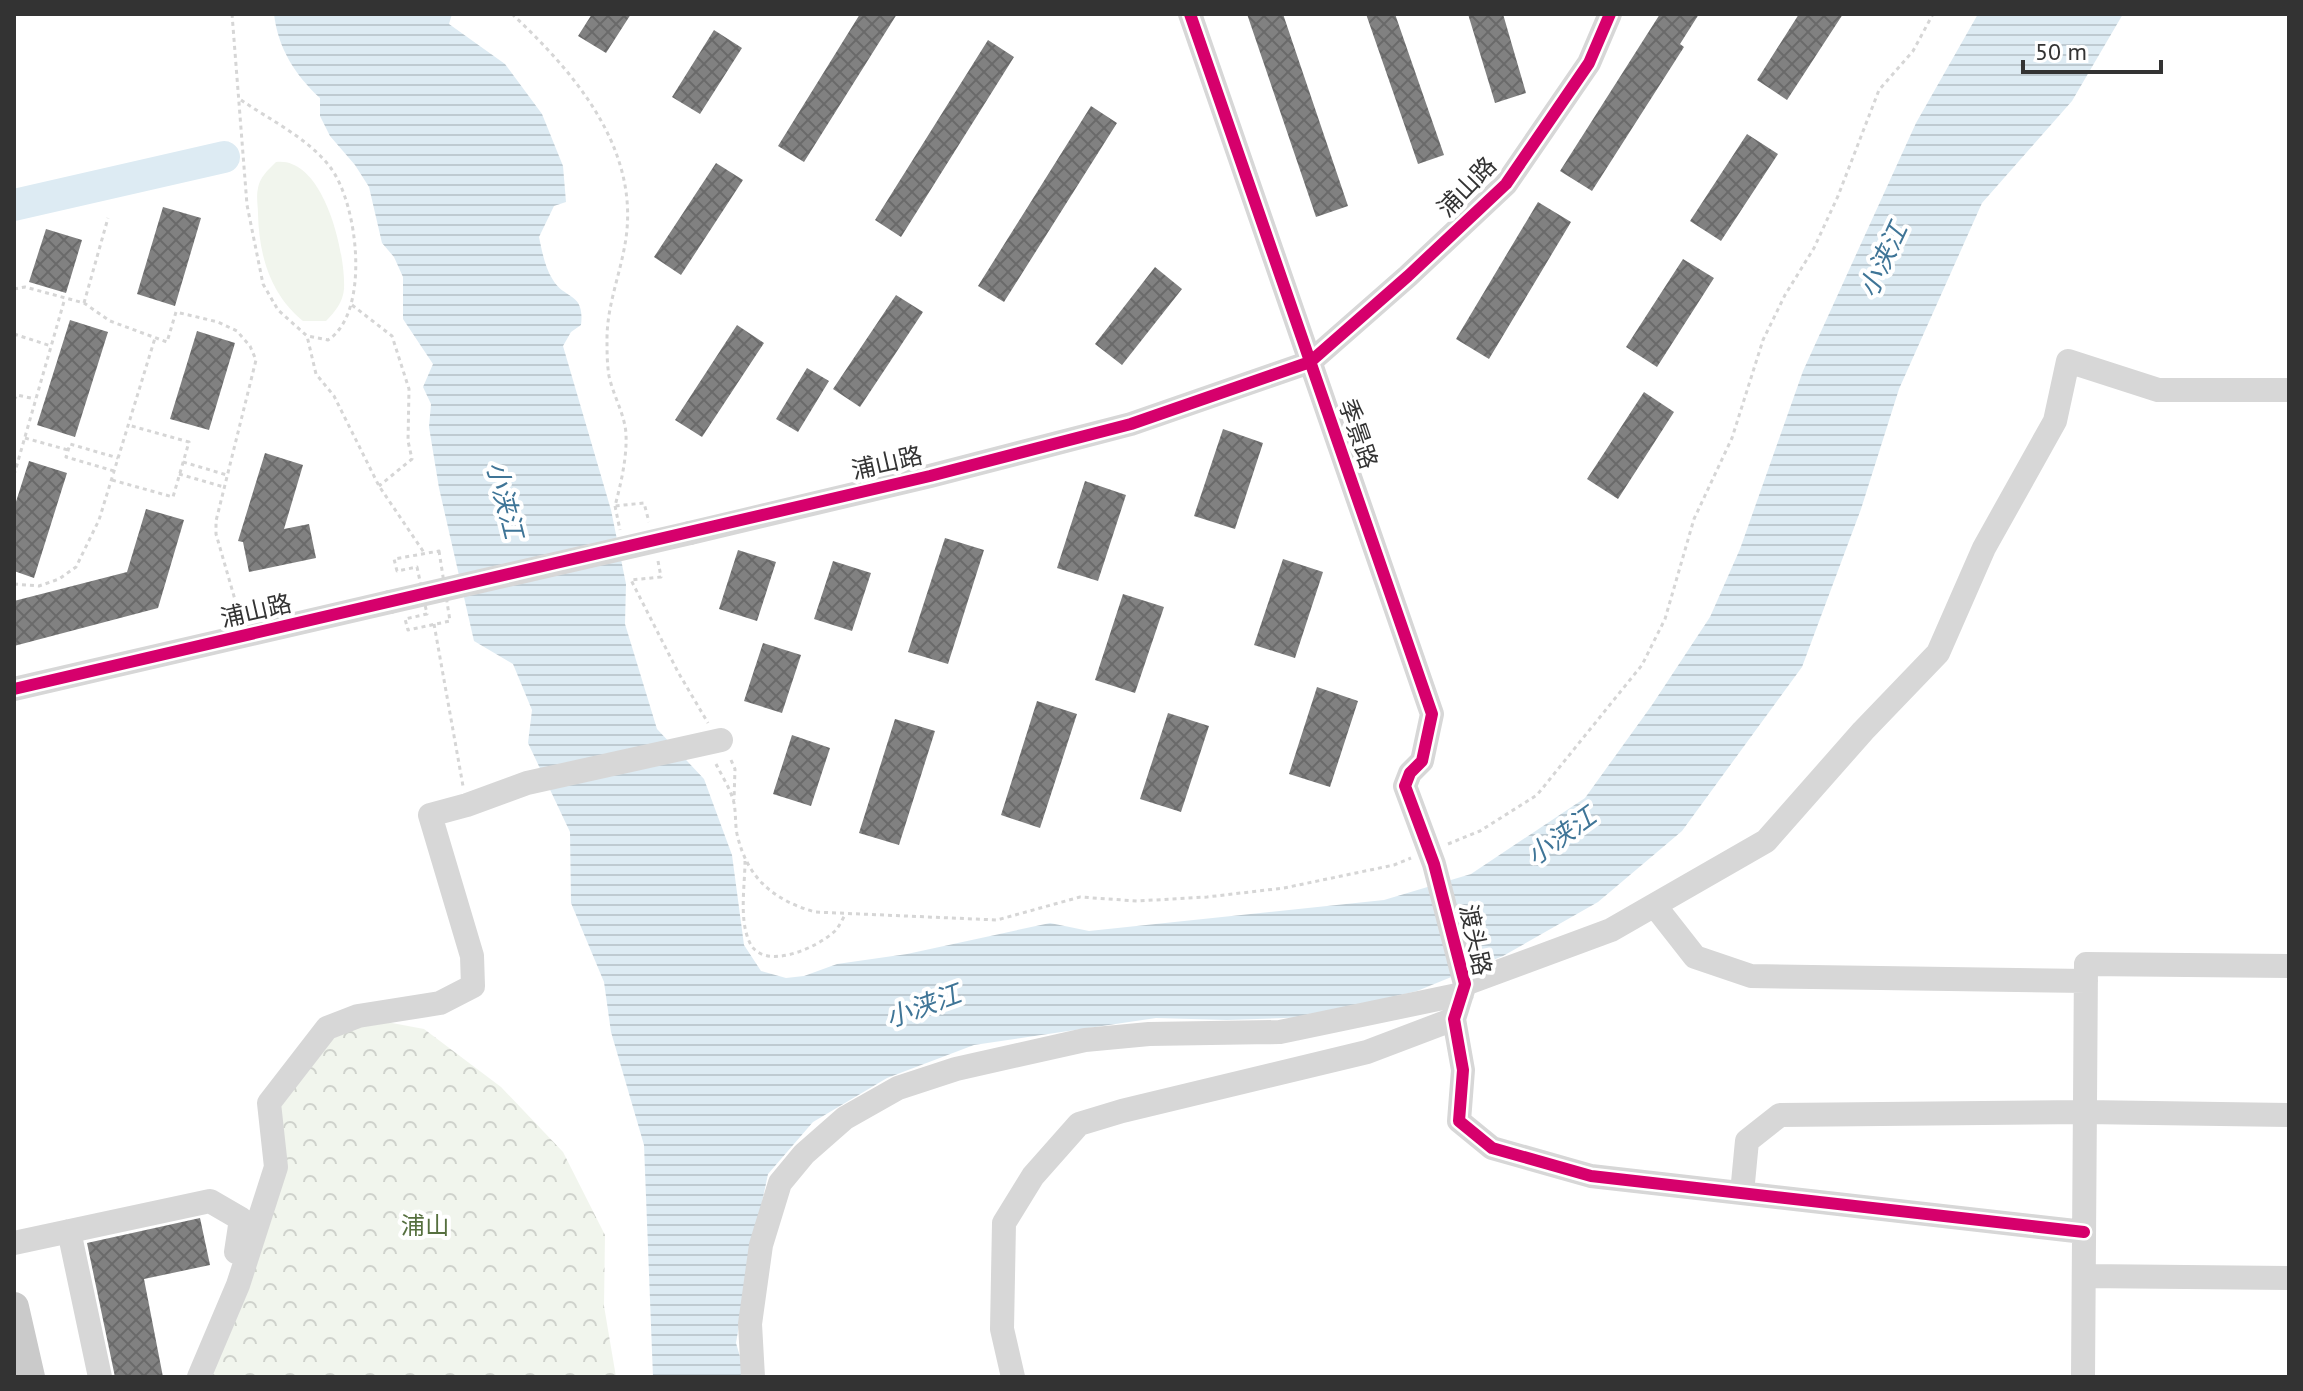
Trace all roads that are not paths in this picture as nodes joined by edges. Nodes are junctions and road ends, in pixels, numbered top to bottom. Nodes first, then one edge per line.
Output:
1 (1190, 14) edge
2 (1610, 14) edge
3 (1310, 362) junction
4 (2289, 390) edge
5 (14, 689) edge
6 (721, 740) road end
7 (1434, 864) joint
8 (1655, 906) junction
9 (2289, 966) edge
10 (2086, 981) junction
11 (1464, 989) junction
12 (1454, 1019) junction
13 (2085, 1112) junction
14 (2289, 1115) edge
15 (1742, 1193) junction
16 (69, 1231) junction
17 (2084, 1232) junction
18 (14, 1243) edge
19 (2084, 1276) junction
20 (2289, 1278) edge
21 (14, 1307) edge
22 (30, 1377) edge
23 (100, 1377) edge
24 (184, 1377) edge
25 (199, 1377) edge
26 (753, 1377) edge
27 (1013, 1377) edge
28 (2083, 1377) edge

1 - 3 street, 季景路
2 - 3 street, 浦山路
3 - 5 street, 浦山路, bridge
3 - 7 street, 季景路
4 - 8 street
6 - 25 street
7 - 11 street, 渡头路
8 - 10 street
8 - 11 street
9 - 10 street
10 - 13 street
11 - 12 street, 渡头路
11 - 26 street
12 - 15 street, 渡头路
12 - 27 street
13 - 14 street
13 - 15 street
13 - 17 street
15 - 17 street
16 - 18 street
16 - 23 street
16 - 24 street
17 - 19 street
19 - 20 street
19 - 28 street
21 - 22 main road

